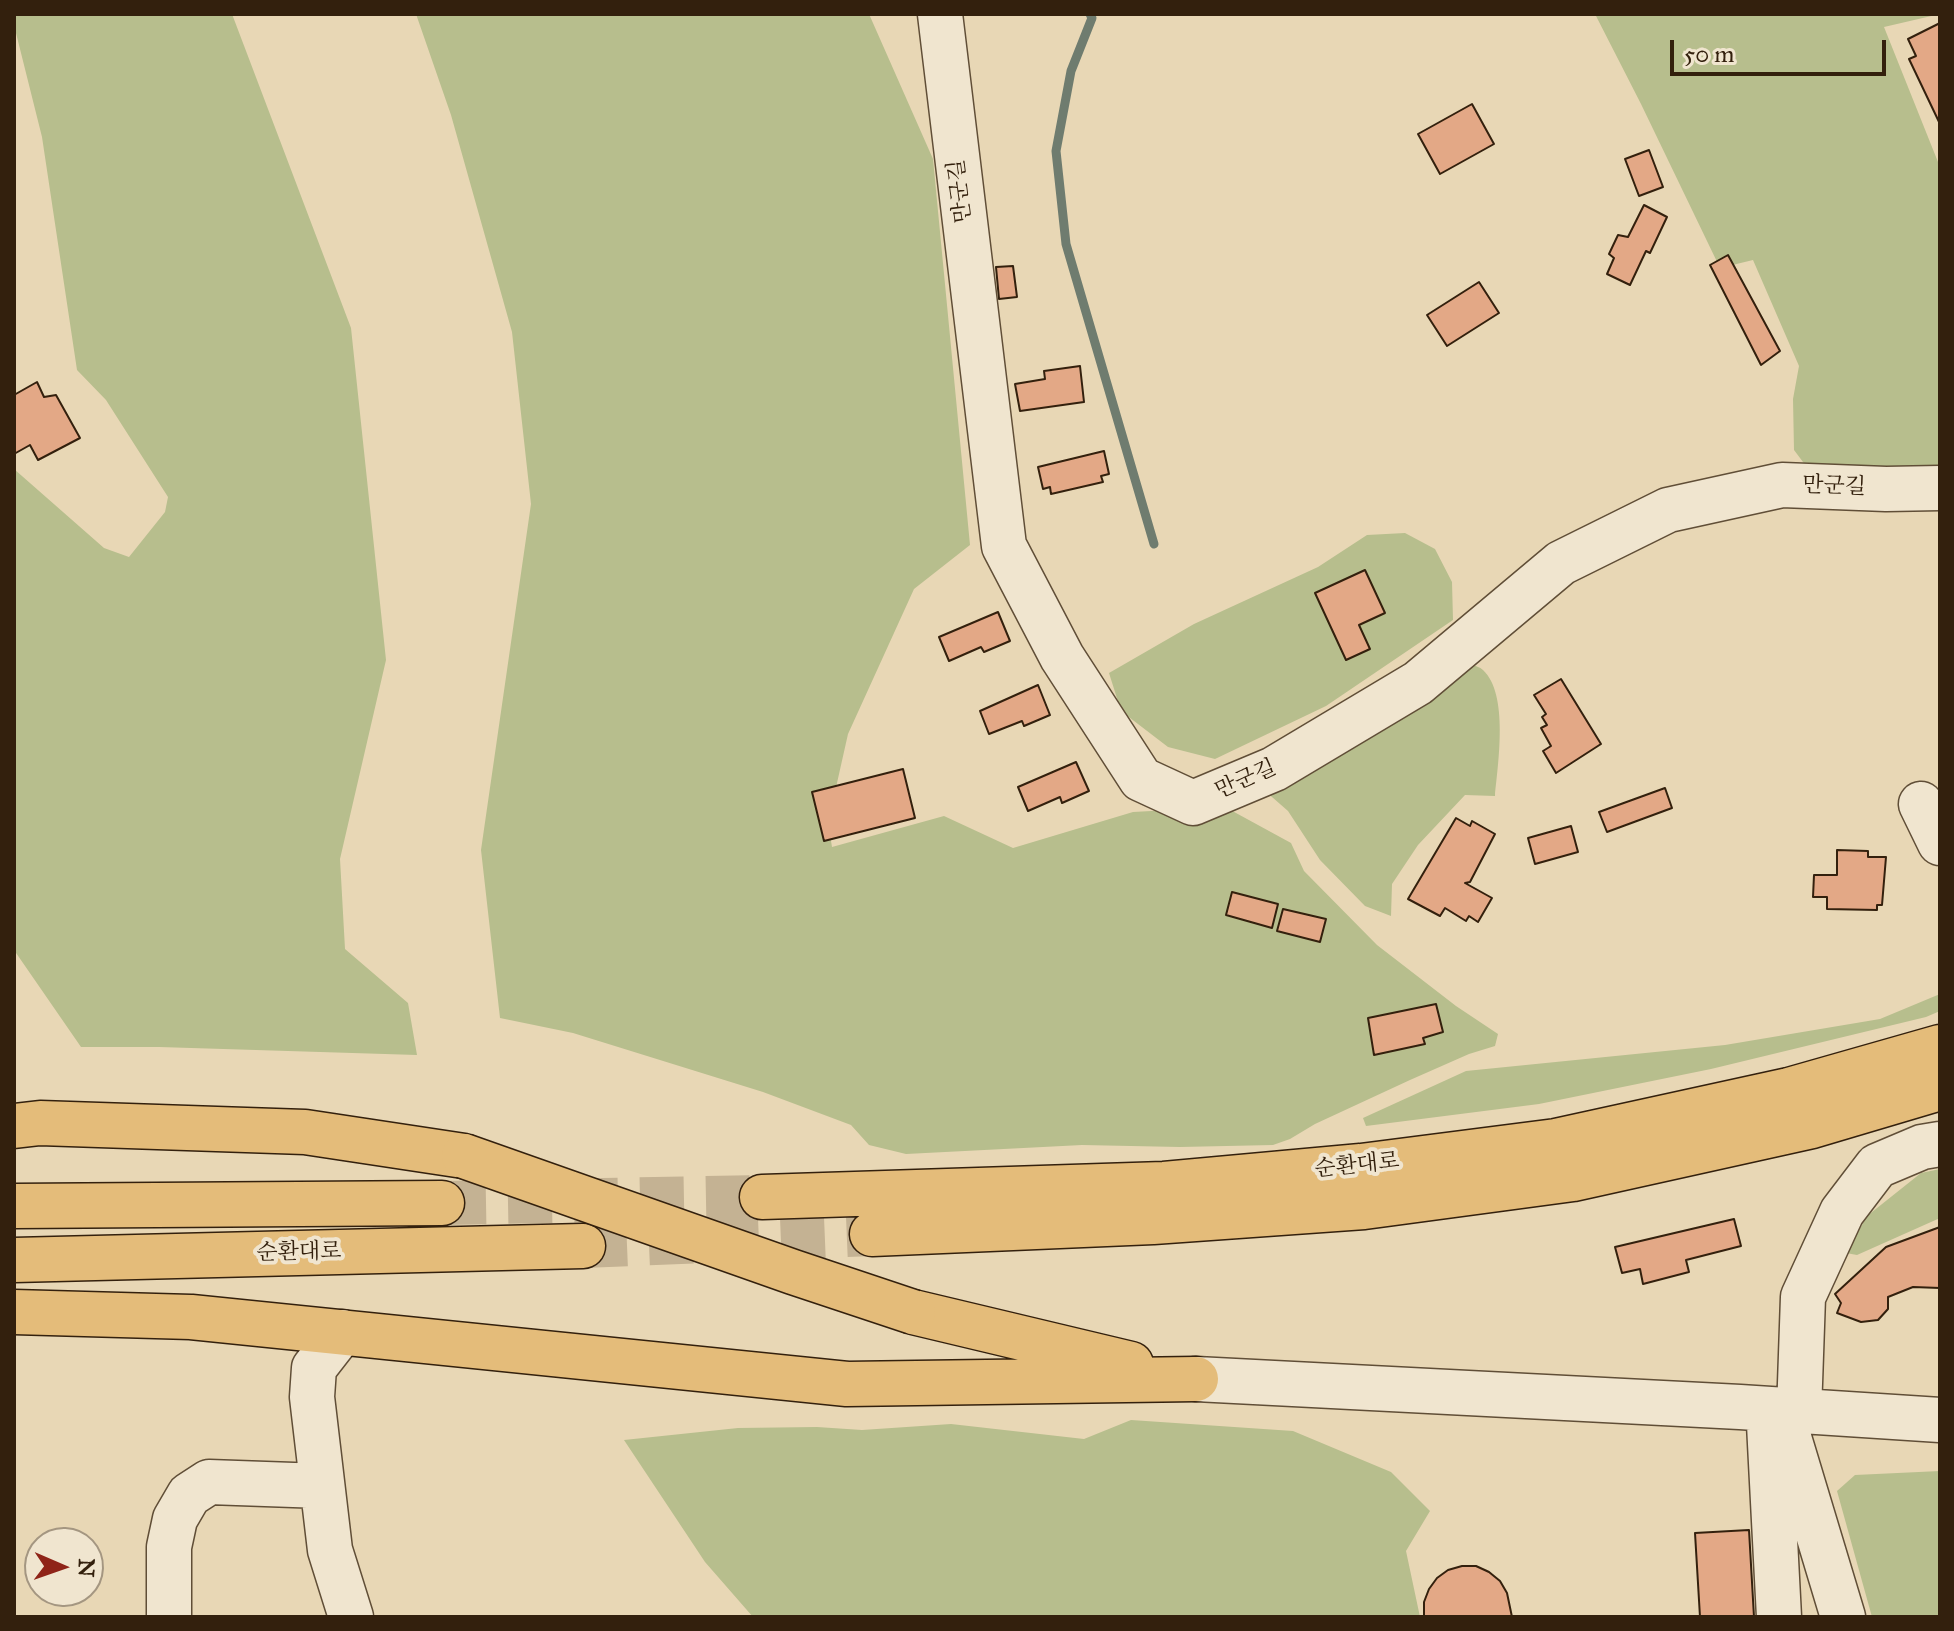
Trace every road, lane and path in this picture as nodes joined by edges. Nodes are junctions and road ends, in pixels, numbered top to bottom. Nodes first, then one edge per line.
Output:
1 (940, 14) edge
2 (1940, 488) edge
3 (1921, 804) dead end
4 (1940, 843) edge
5 (1940, 1047) edge
6 (1940, 1088) edge
7 (14, 1126) edge
8 (1940, 1144) edge
9 (762, 1197) tunnel mouth
10 (442, 1203) tunnel mouth
11 (14, 1206) edge
12 (872, 1234) tunnel mouth
13 (583, 1246) tunnel mouth
14 (14, 1260) edge
15 (14, 1312) edge
16 (342, 1332) junction
17 (1196, 1379) junction
18 (1783, 1411) junction
19 (1940, 1420) edge
20 (322, 1486) junction
21 (169, 1617) edge
22 (351, 1617) edge
23 (1779, 1617) edge
24 (1843, 1617) edge

1 - 2 street, 만군길
3 - 4 street
5 - 9 highway, 순환대로
6 - 12 highway, 순환대로
7 - 17 highway, bridge
8 - 18 street
10 - 11 highway
13 - 14 highway, 순환대로
15 - 16 highway
16 - 17 highway
16 - 20 street
17 - 18 street
18 - 19 street
18 - 23 street
18 - 24 street
20 - 21 street
20 - 22 street

